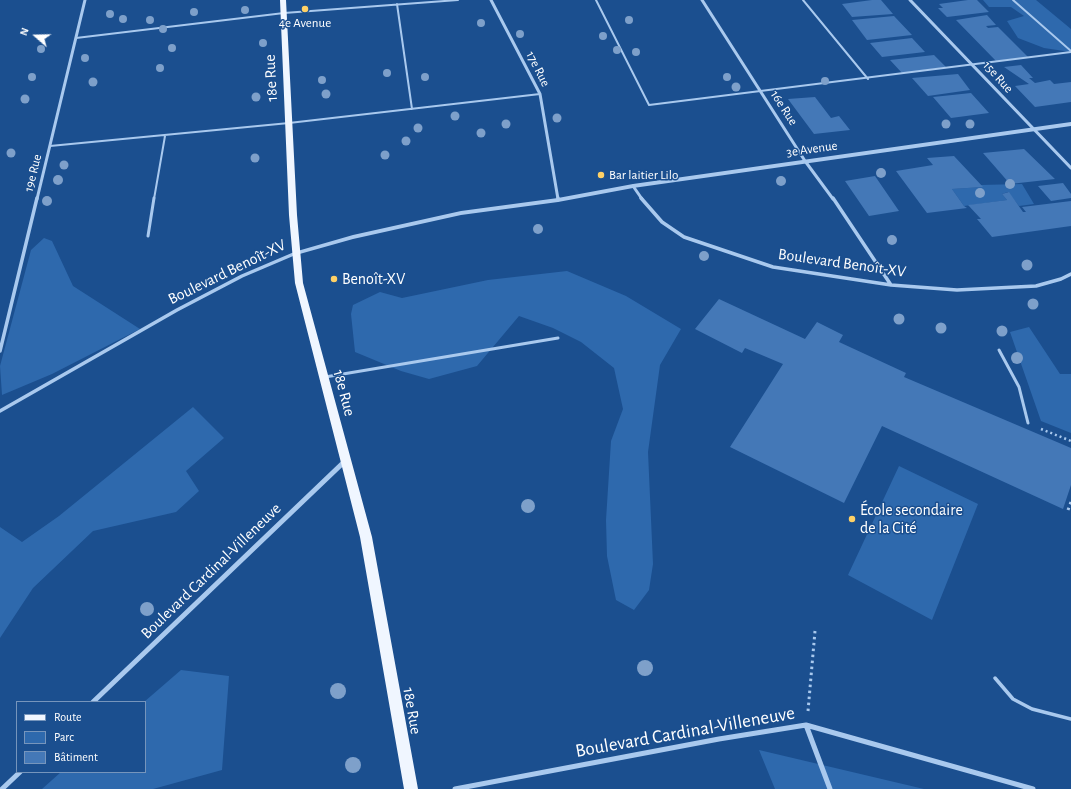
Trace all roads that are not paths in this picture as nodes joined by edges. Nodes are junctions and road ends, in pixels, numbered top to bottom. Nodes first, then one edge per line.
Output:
1 (85, 0) edge
2 (282, 0) edge
3 (458, 0) edge
4 (491, 0) edge
5 (596, 0) edge
6 (702, 0) edge
7 (803, 0) edge
8 (910, 0) edge
9 (1013, 0) edge
10 (397, 4) junction
11 (284, 13) junction
12 (76, 38) junction
13 (1071, 51) edge
14 (974, 65) junction
15 (868, 79) junction
16 (762, 92) junction
17 (540, 94) junction
18 (412, 108) junction
19 (289, 123) junction
20 (1071, 124) edge
21 (1032, 129) junction
22 (165, 136) junction
23 (50, 146) junction
24 (805, 161) junction
25 (1071, 168) edge
26 (633, 186) junction
27 (558, 200) junction
28 (148, 236) dead end
29 (296, 253) junction
30 (1071, 274) edge
31 (891, 284) junction
32 (558, 338) dead end
33 (999, 350) dead end
34 (0, 351) edge
35 (325, 377) junction
36 (0, 410) edge
37 (1028, 423) road end
38 (346, 459) junction
39 (995, 678) dead end
40 (94, 701) edge
41 (1071, 719) edge
42 (806, 725) junction
43 (19, 773) edge
44 (2, 789) edge
45 (410, 789) edge
46 (455, 789) edge
47 (830, 789) edge
48 (1033, 789) edge

1 - 12 street, 19e Rue
2 - 11 main road, 18e Rue
3 - 10 lane
4 - 17 street, 17e Rue
5 - 16 lane
6 - 16 street, 16e Rue
7 - 15 lane
8 - 14 street, 15e Rue
9 - 13 lane
10 - 11 lane
10 - 18 lane
11 - 12 lane
11 - 19 main road, 18e Rue
12 - 23 street, 19e Rue
13 - 14 lane
14 - 15 lane
14 - 21 street, 15e Rue
15 - 16 lane
16 - 24 street, 16e Rue
17 - 18 lane
17 - 27 street, 17e Rue
18 - 19 lane
19 - 22 lane
19 - 29 main road, 18e Rue
20 - 21 street, 3e Avenue
21 - 24 street, 3e Avenue
21 - 25 street, 15e Rue
22 - 23 lane
22 - 28 lane
23 - 34 street, 19e Rue
24 - 26 street, 3e Avenue
24 - 31 street, 16e Rue
26 - 27 street, 3e Avenue
26 - 31 street, Boulevard Benoît-XV
27 - 29 street, Boulevard Benoît-XV
29 - 35 main road, 18e Rue
29 - 36 street, Boulevard Benoît-XV
30 - 31 street, Boulevard Benoît-XV
32 - 35 lane
33 - 37 lane
35 - 38 main road, 18e Rue
38 - 40 street, Boulevard Cardinal-Villeneuve
38 - 45 main road, 18e Rue
39 - 41 lane
42 - 46 street, Boulevard Cardinal-Villeneuve
42 - 47 street
42 - 48 street, Boulevard Cardinal-Villeneuve
43 - 44 street

